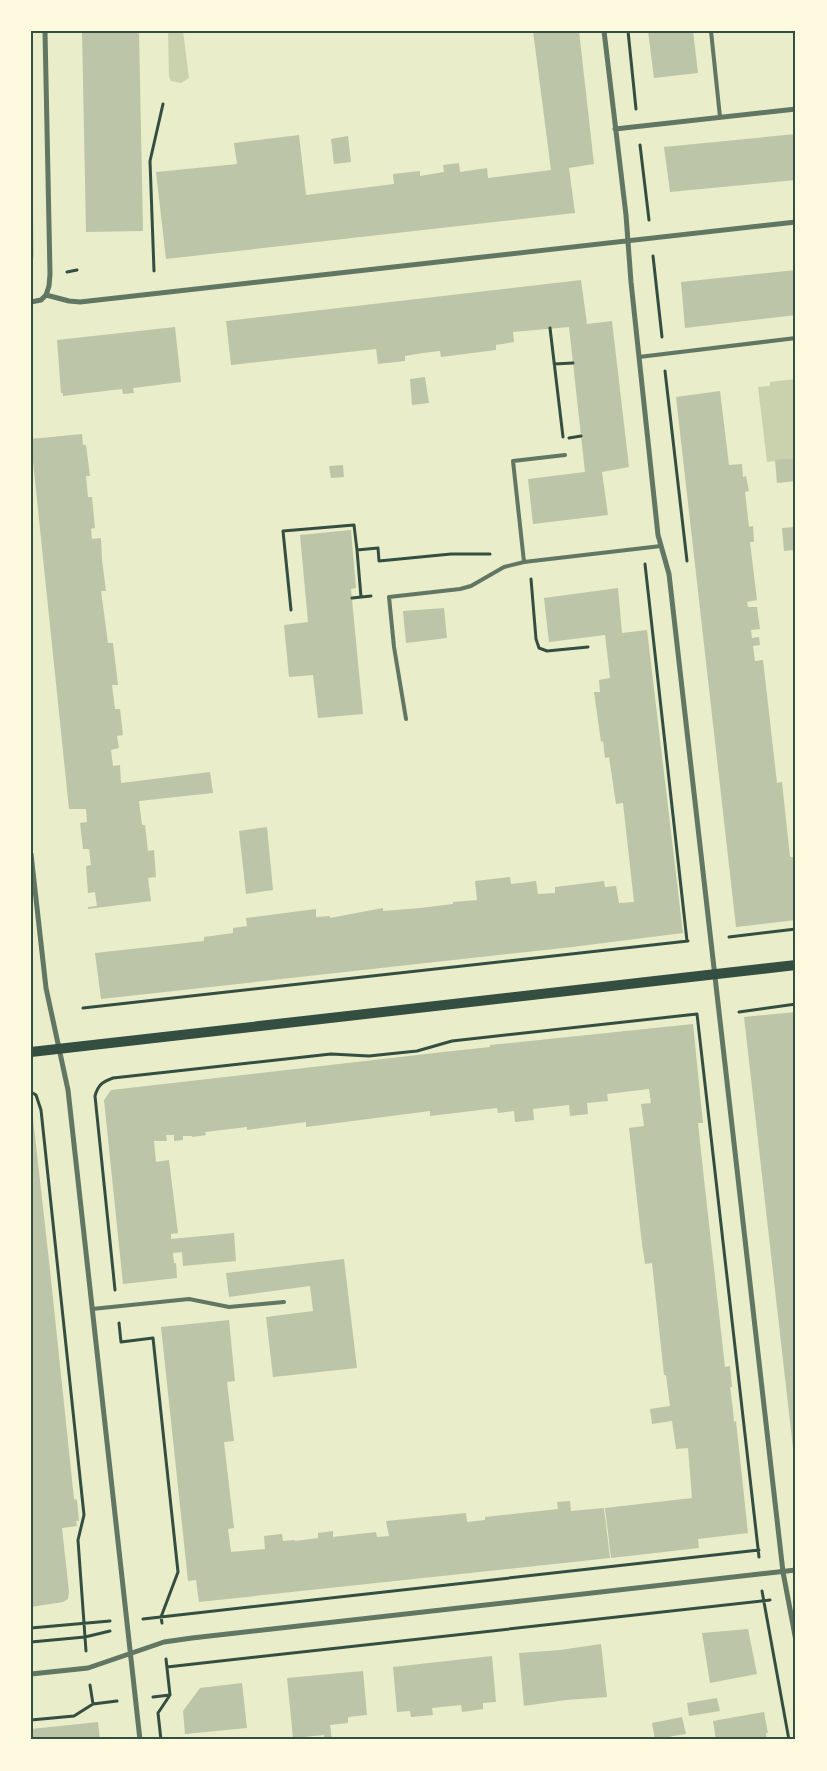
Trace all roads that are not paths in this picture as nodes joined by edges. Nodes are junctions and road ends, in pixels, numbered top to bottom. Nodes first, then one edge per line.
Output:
1 (44, 31) edge
2 (604, 31) edge
3 (711, 31) edge
4 (796, 109) edge
5 (720, 118) junction
6 (615, 129) junction
7 (796, 222) edge
8 (628, 240) junction
9 (46, 295) junction
10 (31, 302) edge
11 (796, 338) edge
12 (639, 357) junction
13 (565, 455) road end
14 (661, 546) junction
15 (527, 561) junction
16 (406, 719) dead end
17 (31, 854) edge
18 (796, 965) edge
19 (715, 974) junction
20 (59, 1048) junction
21 (31, 1052) edge
22 (284, 1302) dead end
23 (92, 1309) junction
24 (796, 1570) edge
25 (783, 1572) junction
26 (796, 1641) edge
27 (131, 1653) junction
28 (31, 1674) edge
29 (140, 1740) edge

1 - 9 street
2 - 6 street
3 - 5 lane
4 - 5 street
5 - 6 street
6 - 8 street
7 - 8 street
8 - 9 street
8 - 12 street
9 - 10 street
11 - 12 lane
12 - 14 street
13 - 15 lane
14 - 15 lane
14 - 19 street
15 - 16 lane
17 - 20 street
18 - 19 main road
19 - 20 main road
19 - 25 street
20 - 21 main road
20 - 23 street
22 - 23 lane
23 - 27 street
24 - 25 street
25 - 26 street
25 - 27 street
27 - 28 street
27 - 29 street

